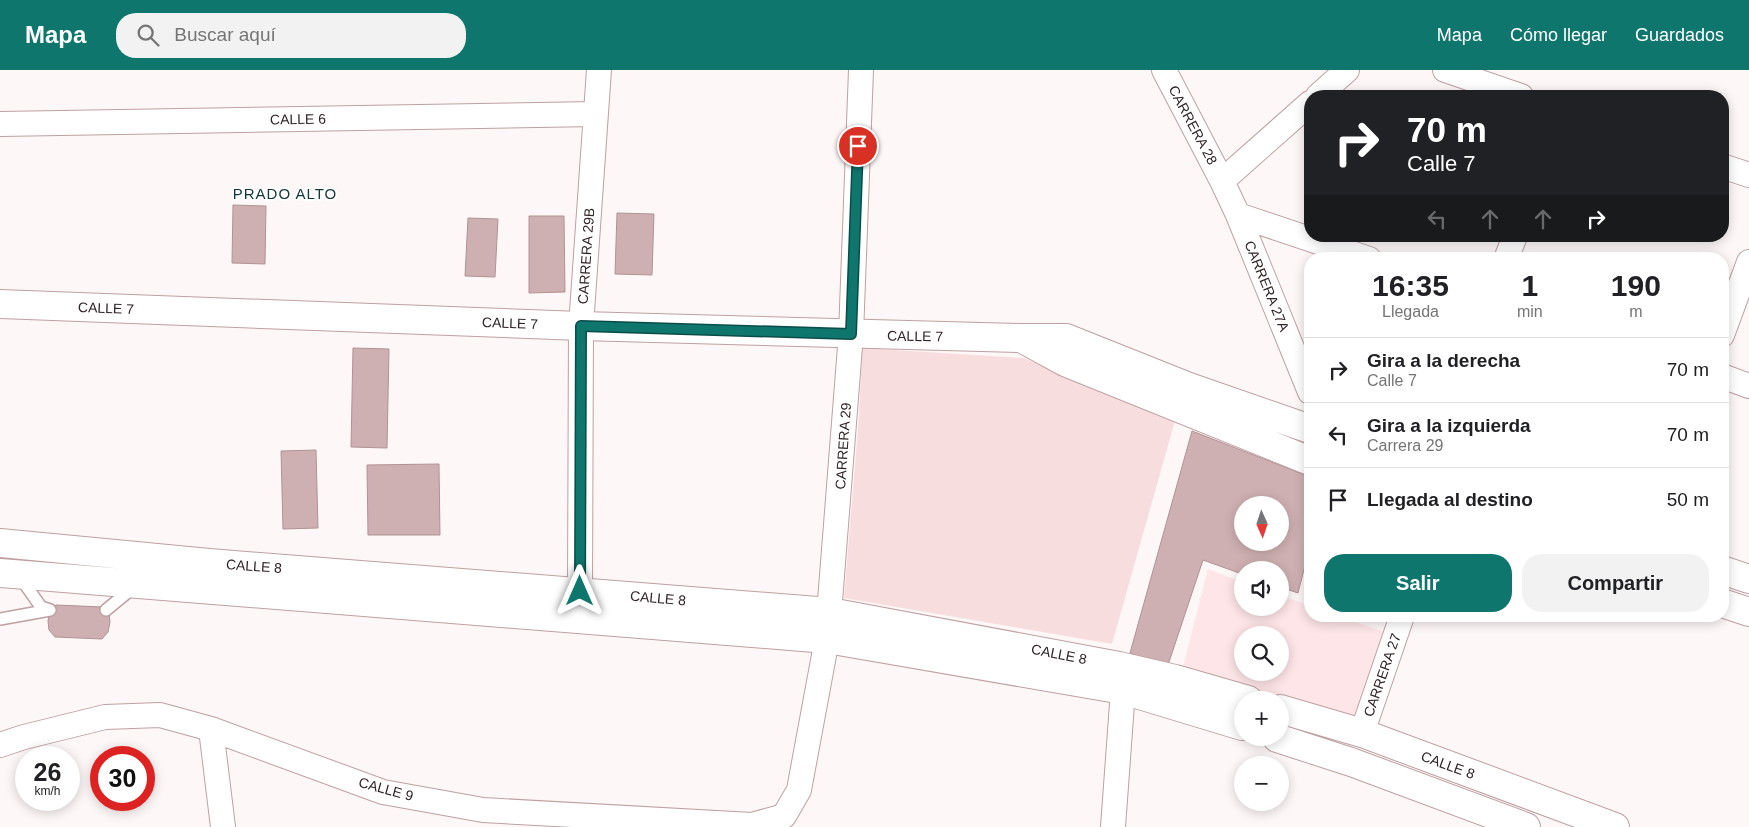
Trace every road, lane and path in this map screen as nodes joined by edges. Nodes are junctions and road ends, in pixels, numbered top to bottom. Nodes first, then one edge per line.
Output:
1 (599, 70) edge
2 (861, 70) edge
3 (1164, 70) edge
4 (1347, 70) edge
5 (1445, 70) edge
6 (1325, 90) edge
7 (1503, 90) edge
8 (1304, 108) edge
9 (596, 114) junction
10 (0, 124) edge
11 (1729, 168) edge
12 (1749, 175) edge
13 (1222, 181) junction
14 (1238, 215) junction
15 (1304, 237) edge
16 (1318, 242) edge
17 (1348, 252) edge
18 (1749, 262) edge
19 (0, 304) edge
20 (1729, 316) edge
21 (581, 326) junction
22 (851, 334) junction
23 (1021, 338) junction
24 (1304, 377) edge
25 (1729, 379) edge
26 (1749, 386) edge
27 (1304, 428) edge
28 (1304, 459) edge
29 (0, 543) edge
30 (1729, 572) edge
31 (9, 573) edge
32 (1749, 579) edge
33 (138, 584) junction
34 (580, 591) junction
35 (1729, 605) edge
36 (106, 610) dead end
37 (830, 612) junction
38 (1749, 612) edge
39 (0, 619) edge
40 (1400, 622) edge
41 (827, 639) junction
42 (1123, 690) junction
43 (1234, 696) edge
44 (1289, 712) edge
45 (1234, 723) edge
46 (211, 729) junction
47 (1362, 733) junction
48 (1289, 742) edge
49 (0, 745) edge
50 (784, 816) joint
51 (222, 827) edge
52 (1113, 827) edge
53 (1526, 827) edge
54 (1615, 827) edge

1 - 9 street, CARRERA 29B
2 - 22 street, CARRERA 29
3 - 13 street, CARRERA 28
4 - 6 street
5 - 7 street
8 - 13 street
9 - 10 street, CALLE 6
9 - 21 street, CARRERA 29B
11 - 12 street
13 - 14 street, CARRERA 27A
14 - 15 street
14 - 24 street, CARRERA 27A
16 - 17 street
18 - 20 street
19 - 21 main road, CALLE 7
21 - 22 main road, CALLE 7
21 - 34 street, CARRERA 29B
22 - 23 main road, CALLE 7
22 - 37 street, CARRERA 29
23 - 27 main road, CALLE 7
23 - 28 main road, CALLE 7
25 - 26 street
29 - 34 main road, CALLE 8
30 - 32 main road
31 - 33 main road, CALLE 8
31 - 39 lane
33 - 36 lane
33 - 41 main road, CALLE 8
34 - 37 main road, CALLE 8
35 - 38 main road
37 - 41 street, CARRERA 29
37 - 43 main road, CALLE 8
40 - 47 street, CARRERA 27
41 - 42 main road, CALLE 8
41 - 50 street, CARRERA 29
42 - 45 main road, CALLE 8
42 - 52 street
44 - 47 main road, CALLE 8
46 - 49 street, CALLE 9
46 - 50 street, CALLE 9
46 - 51 street
47 - 54 main road, CALLE 8
48 - 53 main road

